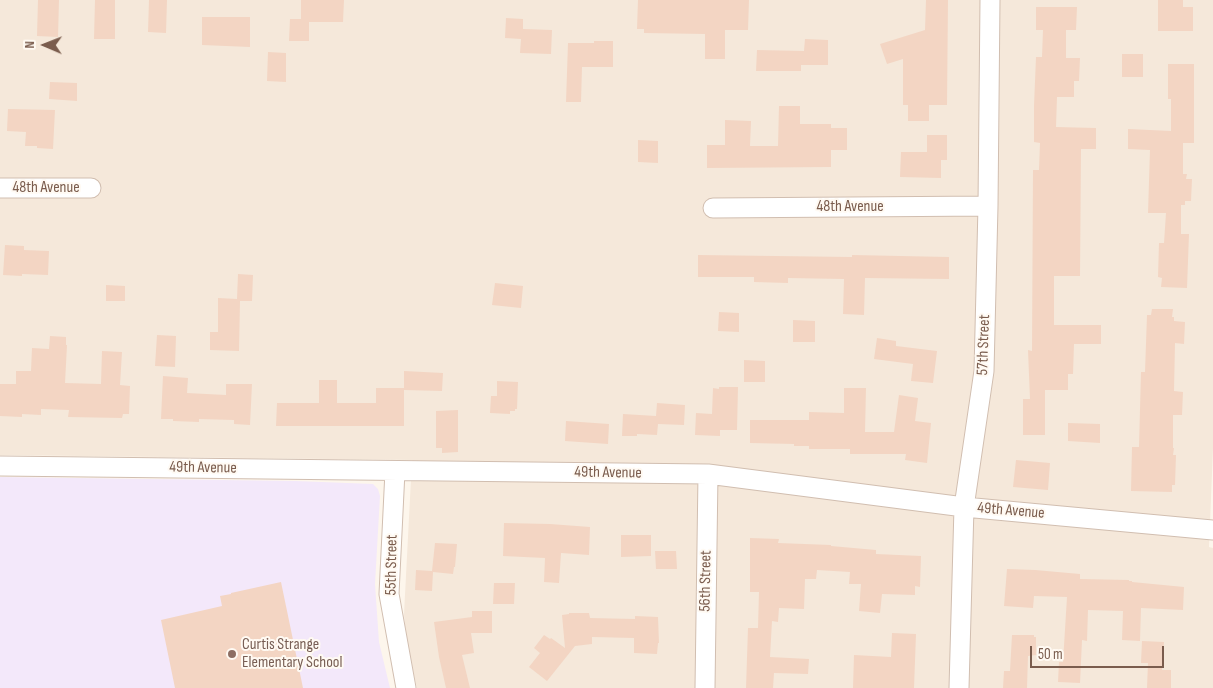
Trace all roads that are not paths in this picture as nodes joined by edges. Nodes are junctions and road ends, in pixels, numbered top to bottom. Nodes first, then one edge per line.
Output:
1 (990, 0) edge
2 (0, 188) edge
3 (91, 188) dead end
4 (988, 206) junction
5 (713, 208) dead end
6 (0, 466) edge
7 (395, 471) junction
8 (708, 474) junction
9 (964, 507) junction
10 (1213, 530) edge
11 (406, 688) edge
12 (705, 688) edge
13 (959, 688) edge

1 - 4 street, 57th Street
2 - 3 street, 48th Avenue
4 - 5 street, 48th Avenue
4 - 9 street, 57th Street
6 - 7 street, 49th Avenue
7 - 8 street, 49th Avenue
7 - 11 street, 55th Street
8 - 9 street, 49th Avenue
8 - 12 street, 56th Street
9 - 10 street, 49th Avenue
9 - 13 street, 57th Street

